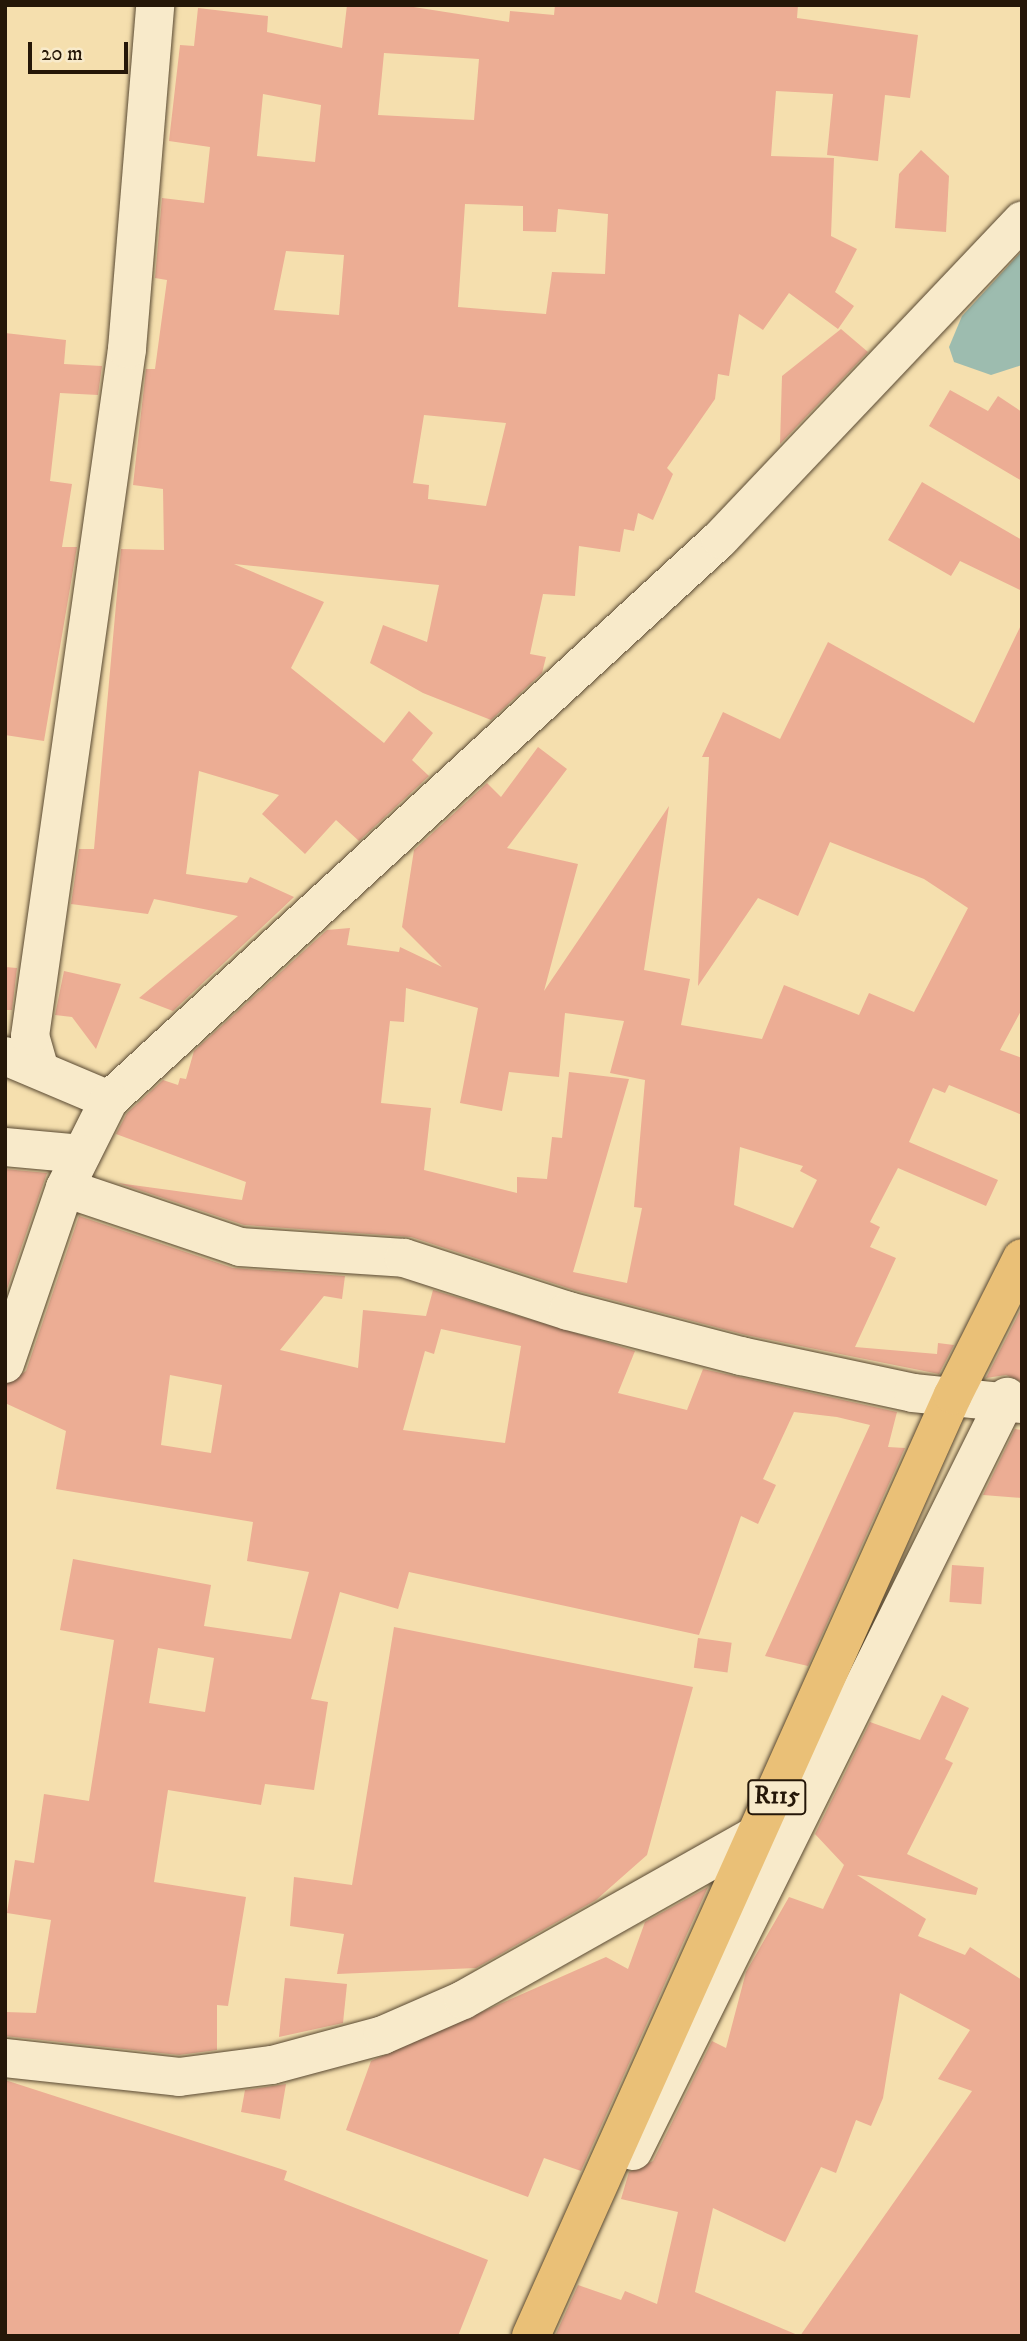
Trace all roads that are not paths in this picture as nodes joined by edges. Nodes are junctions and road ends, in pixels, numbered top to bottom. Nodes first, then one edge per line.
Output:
1 (155, 5) edge
2 (1022, 221) edge
3 (22, 1061) edge
4 (108, 1100) junction
5 (5, 1147) edge
6 (82, 1154) junction
7 (65, 1188) junction
8 (1022, 1258) edge
9 (5, 1364) edge
10 (953, 1395) junction
11 (1015, 1401) edge
12 (762, 1831) junction
13 (5, 2058) edge
14 (531, 2336) edge
15 (544, 2336) edge

1 - 3 street
2 - 4 street
3 - 4 street
4 - 6 street
5 - 6 street
6 - 7 street
7 - 9 street
7 - 10 street
8 - 10 main road, R115
10 - 11 street
10 - 12 main road, R115
11 - 15 street
12 - 13 street
12 - 14 main road, R115

